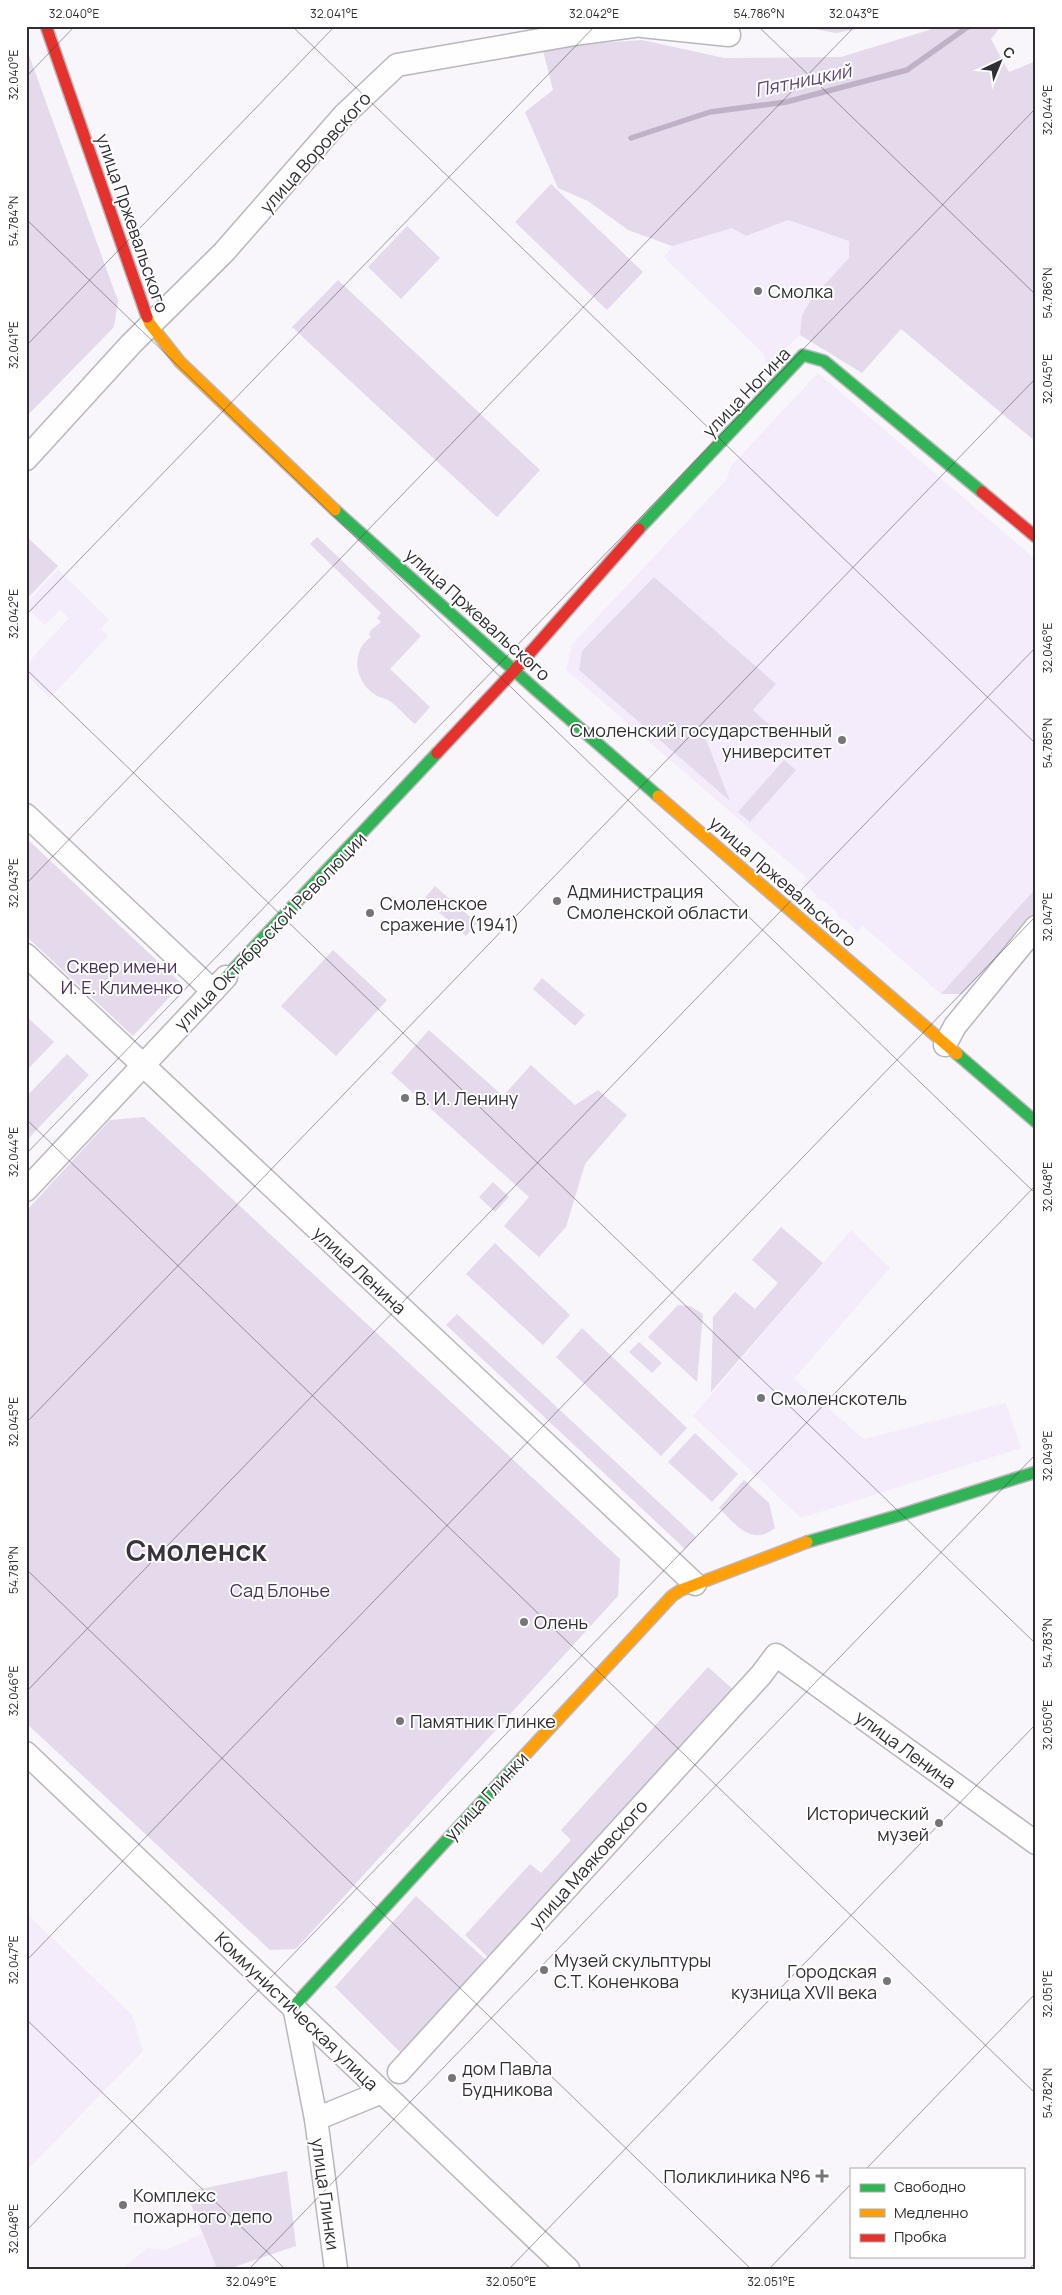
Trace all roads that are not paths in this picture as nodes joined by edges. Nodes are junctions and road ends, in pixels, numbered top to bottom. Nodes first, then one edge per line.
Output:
1 (46, 26) edge
2 (634, 26) edge
3 (642, 26) edge
4 (730, 35) dead end
5 (150, 324) junction
6 (26, 459) edge
7 (1036, 537) edge
8 (514, 671) junction
9 (26, 815) edge
10 (1036, 927) edge
11 (26, 955) edge
12 (220, 984) junction
13 (945, 1045) junction
14 (142, 1065) junction
15 (1036, 1122) edge
16 (26, 1190) edge
17 (1036, 1472) edge
18 (688, 1587) junction
19 (776, 1655) joint
20 (26, 1753) edge
21 (1036, 1843) edge
22 (294, 2006) junction
23 (353, 2064) junction
24 (399, 2072) dead end
25 (309, 2085) junction
26 (382, 2092) junction
27 (343, 2108) junction
28 (316, 2119) junction
29 (336, 2269) edge
30 (568, 2269) edge

1 - 5 street, улица Пржевальского
2 - 5 street, улица Воровского
3 - 4 street
5 - 6 street, улица Воровского
5 - 8 street, улица Пржевальского
7 - 8 street, улица Ногина
8 - 12 street, улица Октябрьской Революции
8 - 13 street, улица Пржевальского
9 - 12 street
10 - 13 street
11 - 14 street, улица Ленина
12 - 14 street, улица Октябрьской Революции
13 - 15 street, улица Пржевальского
14 - 16 street, улица Октябрьской Революции
14 - 18 street, улица Ленина
17 - 18 street, улица Глинки
18 - 22 street, улица Глинки
19 - 21 street, улица Ленина
19 - 24 street, улица Маяковского
20 - 22 street, Коммунистическая улица
22 - 23 street, Коммунистическая улица
22 - 25 street, улица Глинки
23 - 25 street
23 - 26 street, Коммунистическая улица
23 - 27 street
25 - 27 street
25 - 28 street, улица Глинки
26 - 27 street
26 - 30 street, Коммунистическая улица
27 - 28 street
28 - 29 street, улица Глинки

